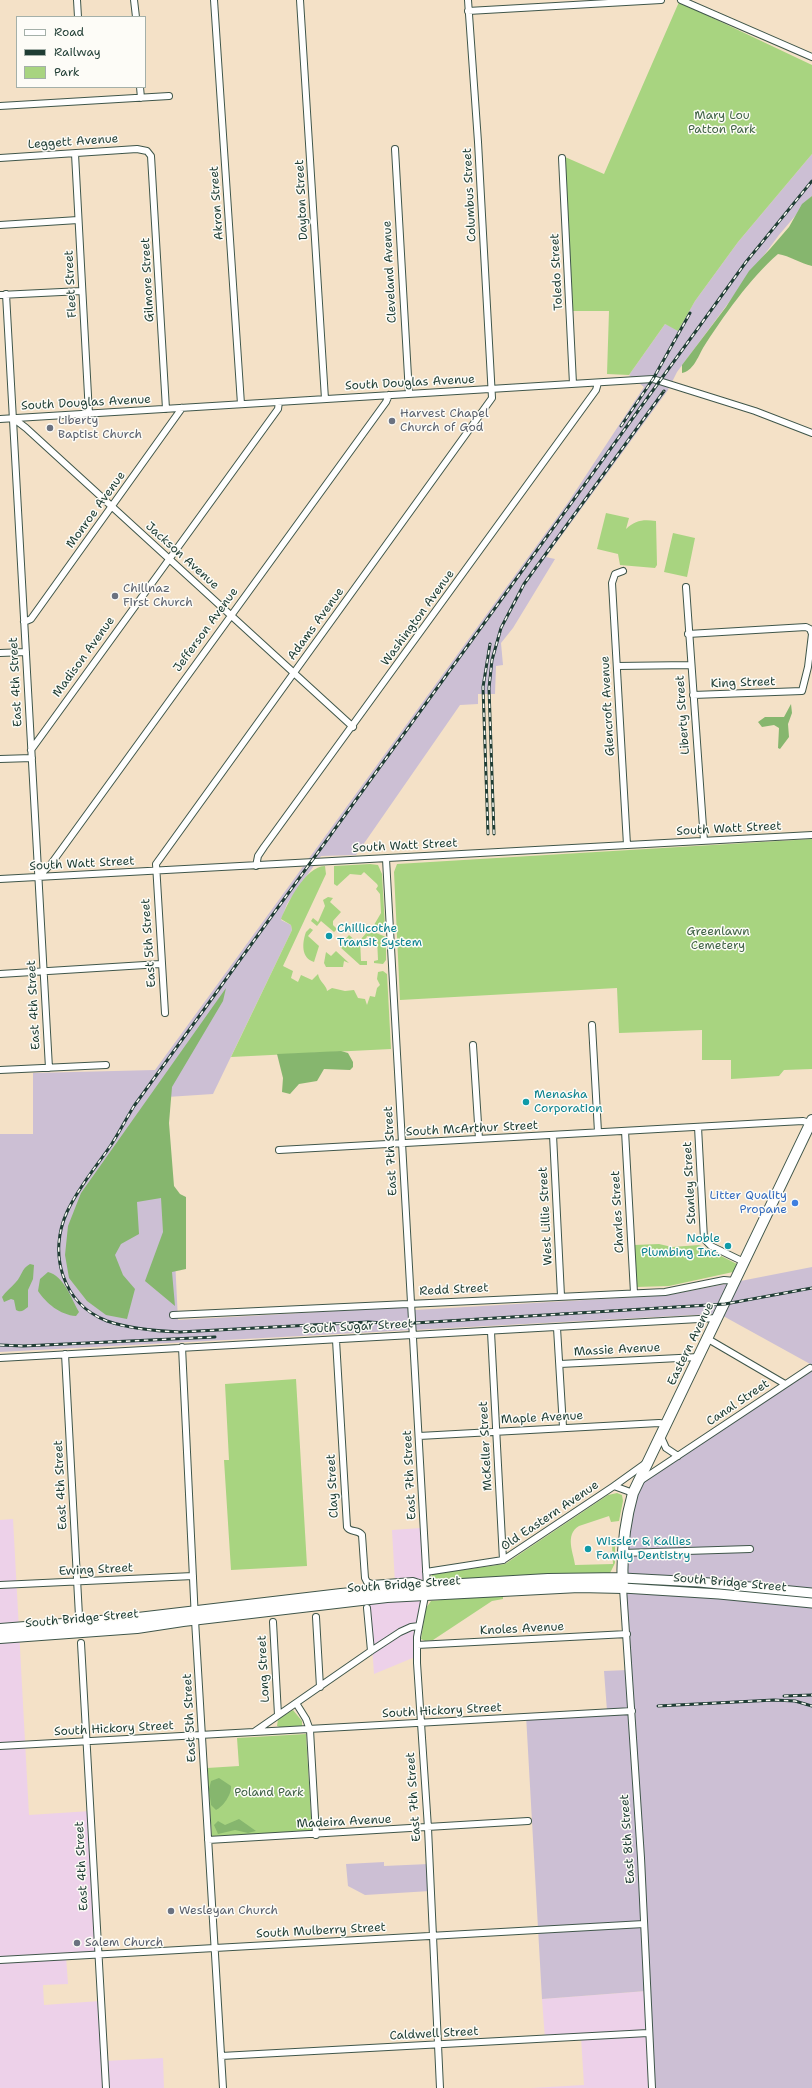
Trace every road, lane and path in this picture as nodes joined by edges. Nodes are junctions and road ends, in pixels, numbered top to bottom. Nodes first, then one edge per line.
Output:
1 (77, 0) edge
2 (134, 0) edge
3 (214, 0) edge
4 (300, 0) edge
5 (468, 0) edge
6 (662, 0) edge
7 (681, 0) edge
8 (468, 12) junction
9 (78, 16) edge
10 (136, 16) edge
11 (812, 57) edge
12 (140, 88) edge
13 (169, 96) dead end
14 (141, 98) junction
15 (0, 106) edge
16 (395, 149) dead end
17 (147, 151) joint
18 (75, 154) junction
19 (0, 158) edge
20 (562, 158) dead end
21 (78, 220) junction
22 (0, 225) edge
23 (82, 291) junction
24 (3, 295) edge
25 (598, 383) junction
26 (573, 384) junction
27 (493, 389) junction
28 (409, 394) junction
29 (389, 396) junction
30 (325, 399) junction
31 (279, 402) junction
32 (241, 404) junction
33 (182, 408) junction
34 (166, 409) junction
35 (89, 414) junction
36 (13, 418) junction
37 (0, 419) edge
38 (812, 433) edge
39 (112, 506) junction
40 (170, 559) junction
41 (623, 571) dead end
42 (686, 587) dead end
43 (230, 615) junction
44 (24, 622) junction
45 (688, 634) junction
46 (26, 652) junction
47 (0, 654) edge
48 (690, 665) junction
49 (617, 666) junction
50 (294, 672) junction
51 (692, 696) junction
52 (353, 727) junction
53 (31, 750) junction
54 (32, 758) junction
55 (0, 760) edge
56 (812, 835) edge
57 (704, 841) junction
58 (627, 845) junction
59 (386, 859) junction
60 (256, 866) junction
61 (155, 871) junction
62 (39, 876) junction
63 (0, 879) edge
64 (161, 964) junction
65 (43, 970) junction
66 (0, 974) edge
67 (164, 1013) dead end
68 (592, 1025) dead end
69 (473, 1045) dead end
70 (106, 1064) dead end
71 (49, 1068) junction
72 (0, 1070) edge
73 (811, 1121) edge
74 (698, 1127) junction
75 (625, 1131) junction
76 (598, 1132) junction
77 (553, 1135) junction
78 (479, 1139) junction
79 (402, 1144) junction
80 (279, 1150) dead end
81 (744, 1262) junction
82 (735, 1281) junction
83 (634, 1293) junction
84 (561, 1296) junction
85 (411, 1303) junction
86 (173, 1315) dead end
87 (717, 1318) junction
88 (557, 1328) junction
89 (490, 1332) junction
90 (413, 1335) junction
91 (708, 1339) junction
92 (336, 1340) junction
93 (182, 1347) junction
94 (65, 1354) junction
95 (699, 1357) junction
96 (0, 1358) edge
97 (560, 1364) junction
98 (810, 1368) dead end
99 (785, 1384) junction
100 (667, 1424) junction
101 (563, 1427) junction
102 (497, 1431) junction
103 (419, 1436) junction
104 (660, 1437) junction
105 (678, 1456) junction
106 (649, 1461) junction
107 (638, 1482) junction
108 (614, 1486) junction
109 (633, 1493) junction
110 (750, 1549) dead end
111 (622, 1553) junction
112 (504, 1560) junction
113 (426, 1572) junction
114 (193, 1576) junction
115 (77, 1582) junction
116 (623, 1583) junction
117 (0, 1584) edge
118 (427, 1591) junction
119 (812, 1593) edge
120 (812, 1603) edge
121 (367, 1608) dead end
122 (79, 1616) dead end
123 (195, 1616) junction
124 (316, 1617) dead end
125 (272, 1622) dead end
126 (419, 1626) junction
127 (0, 1629) edge
128 (627, 1634) junction
129 (0, 1638) edge
130 (81, 1643) dead end
131 (417, 1645) junction
132 (370, 1651) junction
133 (320, 1687) junction
134 (296, 1704) junction
135 (632, 1711) junction
136 (278, 1715) junction
137 (420, 1724) junction
138 (310, 1730) junction
139 (254, 1732) junction
140 (203, 1736) junction
141 (87, 1742) junction
142 (0, 1746) edge
143 (528, 1822) dead end
144 (428, 1828) junction
145 (316, 1835) junction
146 (208, 1840) junction
147 (644, 1924) junction
148 (432, 1936) junction
149 (214, 1949) junction
150 (98, 1955) junction
151 (0, 1960) edge
152 (648, 2033) junction
153 (437, 2044) junction
154 (221, 2056) junction
155 (106, 2088) edge
156 (222, 2088) edge
157 (440, 2088) edge
158 (652, 2088) edge

1 - 9 street
2 - 10 street
3 - 32 street, Akron Street
4 - 30 street, Dayton Street
5 - 8 street, Columbus Street
6 - 8 street
7 - 11 street
8 - 27 street, Columbus Street
12 - 14 street
13 - 14 street
14 - 15 street
16 - 28 street, Cleveland Avenue
17 - 18 street, Leggett Avenue
17 - 34 street, Gilmore Street
18 - 19 street, Leggett Avenue
18 - 21 street, Fleet Street
20 - 26 street, Toledo Street
21 - 22 street
21 - 23 street, Fleet Street
23 - 24 street
23 - 35 street, Fleet Street
24 - 36 street, East 4th Street
25 - 26 street, South Douglas Avenue
25 - 38 street, South Douglas Avenue
25 - 52 street, Washington Avenue
26 - 27 street, South Douglas Avenue
27 - 28 street, South Douglas Avenue
27 - 50 street, Adams Avenue
28 - 29 street, South Douglas Avenue
29 - 30 street, South Douglas Avenue
29 - 43 street, Jefferson Avenue
30 - 31 street, South Douglas Avenue
31 - 32 street, South Douglas Avenue
31 - 40 street, Madison Avenue
32 - 33 street, South Douglas Avenue
33 - 34 street, South Douglas Avenue
33 - 39 street, Monroe Avenue
34 - 35 street, South Douglas Avenue
35 - 36 street, South Douglas Avenue
36 - 37 street, South Douglas Avenue
36 - 39 street, Jackson Avenue
36 - 44 street, East 4th Street
39 - 40 street, Jackson Avenue
39 - 44 street, Monroe Avenue
40 - 43 street, Jackson Avenue
40 - 53 street, Madison Avenue
41 - 49 street, Glencroft Avenue
42 - 45 street, Liberty Street
43 - 50 street, Jackson Avenue
43 - 62 street, Jefferson Avenue
44 - 46 street, East 4th Street
45 - 48 street, Liberty Street
45 - 51 street, King Street
46 - 47 street
46 - 53 street, East 4th Street
48 - 49 street
48 - 51 street, Liberty Street
49 - 58 street, Glencroft Avenue
50 - 52 street, Jackson Avenue
50 - 61 street, Adams Avenue
51 - 57 street, Liberty Street
52 - 60 street, Washington Avenue
53 - 54 street, East 4th Street
54 - 55 street
54 - 62 street, East 4th Street
56 - 57 street, South Watt Street
57 - 58 street, South Watt Street
58 - 59 street, South Watt Street
59 - 60 street, South Watt Street
59 - 79 street, East 7th Street
60 - 61 street, South Watt Street
61 - 62 street, South Watt Street
61 - 64 street, East 5th Street
62 - 63 street, South Watt Street
62 - 65 street, East 4th Street
64 - 65 street
64 - 67 street, East 5th Street
65 - 66 street
65 - 71 street, East 4th Street
68 - 76 street
69 - 78 street
70 - 71 street
71 - 72 street
73 - 74 street, South McArthur Street
73 - 81 main road, Eastern Avenue
74 - 75 street, South McArthur Street
74 - 81 street, Stanley Street
75 - 76 street, South McArthur Street
75 - 83 street, Charles Street
76 - 77 street, South McArthur Street
77 - 78 street, South McArthur Street
77 - 84 street, West Lillie Street
78 - 79 street, South McArthur Street
79 - 80 street, South McArthur Street
79 - 85 street, East 7th Street
81 - 82 main road, Eastern Avenue
82 - 83 street, Redd Street
82 - 87 main road, Eastern Avenue
83 - 84 street, Redd Street
84 - 85 street, Redd Street
85 - 86 street, Redd Street
85 - 90 street, East 7th Street
87 - 88 street, South Sugar Street
87 - 91 main road, Eastern Avenue
88 - 89 street, South Sugar Street
88 - 97 street
89 - 90 street, South Sugar Street
89 - 102 street, McKeller Street
90 - 92 street, South Sugar Street
90 - 103 street, East 7th Street
91 - 95 main road, Eastern Avenue
91 - 99 street
92 - 93 street, South Sugar Street
92 - 118 street, Clay Street
93 - 94 street, South Sugar Street
93 - 114 street, East 5th Street
94 - 96 street, South Sugar Street
94 - 115 street, East 4th Street
95 - 97 street, Massie Avenue
95 - 100 main road, Eastern Avenue
97 - 101 street
98 - 99 street, Canal Street
99 - 105 street, Canal Street
100 - 101 street, Maple Avenue
100 - 104 main road, Eastern Avenue
101 - 102 street, Maple Avenue
102 - 103 street, Maple Avenue
102 - 112 street, McKeller Street
103 - 113 street, East 7th Street
104 - 105 street
104 - 106 main road, Eastern Avenue
105 - 107 street, Canal Street
106 - 107 main road, Eastern Avenue
106 - 108 street, Old Eastern Avenue
107 - 109 main road, Eastern Avenue
108 - 109 street, Old Eastern Avenue
108 - 112 street, Old Eastern Avenue
109 - 111 main road, Eastern Avenue
110 - 111 street
111 - 116 main road, Eastern Avenue
112 - 113 street, Old Eastern Avenue
113 - 118 street, East 7th Street
114 - 115 street, Ewing Street
114 - 123 street, East 5th Street
115 - 117 street, Ewing Street
115 - 122 street, East 4th Street
116 - 118 main road, South Bridge Street
116 - 119 main road, South Bridge Street
116 - 120 main road, South Bridge Street
116 - 128 street, East 8th Street
118 - 123 main road, South Bridge Street
118 - 126 street, East 7th Street
121 - 132 street
123 - 127 main road, South Bridge Street
123 - 129 main road, South Bridge Street
123 - 140 street, East 5th Street
124 - 133 street
125 - 136 street, Long Street
126 - 131 street, East 7th Street
126 - 132 street
128 - 131 street, Knoles Avenue
128 - 135 street, East 8th Street
130 - 141 street, East 4th Street
131 - 137 street, East 7th Street
132 - 133 street
133 - 134 street
134 - 136 street
134 - 138 street
135 - 137 street, South Hickory Street
135 - 147 street, East 8th Street
136 - 139 street
137 - 138 street, South Hickory Street
137 - 144 street, East 7th Street
138 - 139 street, South Hickory Street
138 - 145 street
139 - 140 street, South Hickory Street
140 - 141 street, South Hickory Street
140 - 146 street, East 5th Street
141 - 142 street, South Hickory Street
141 - 150 street, East 4th Street
143 - 144 street, Madeira Avenue
144 - 145 street, Madeira Avenue
144 - 148 street, East 7th Street
145 - 146 street, Madeira Avenue
146 - 149 street, East 5th Street
147 - 148 street, South Mulberry Street
147 - 152 street, East 8th Street
148 - 149 street, South Mulberry Street
148 - 153 street, East 7th Street
149 - 150 street, South Mulberry Street
149 - 154 street, East 5th Street
150 - 151 street, South Mulberry Street
150 - 155 street, East 4th Street
152 - 153 street, Caldwell Street
152 - 158 street, East 8th Street
153 - 154 street, Caldwell Street
153 - 157 street, East 7th Street
154 - 156 street, East 5th Street

